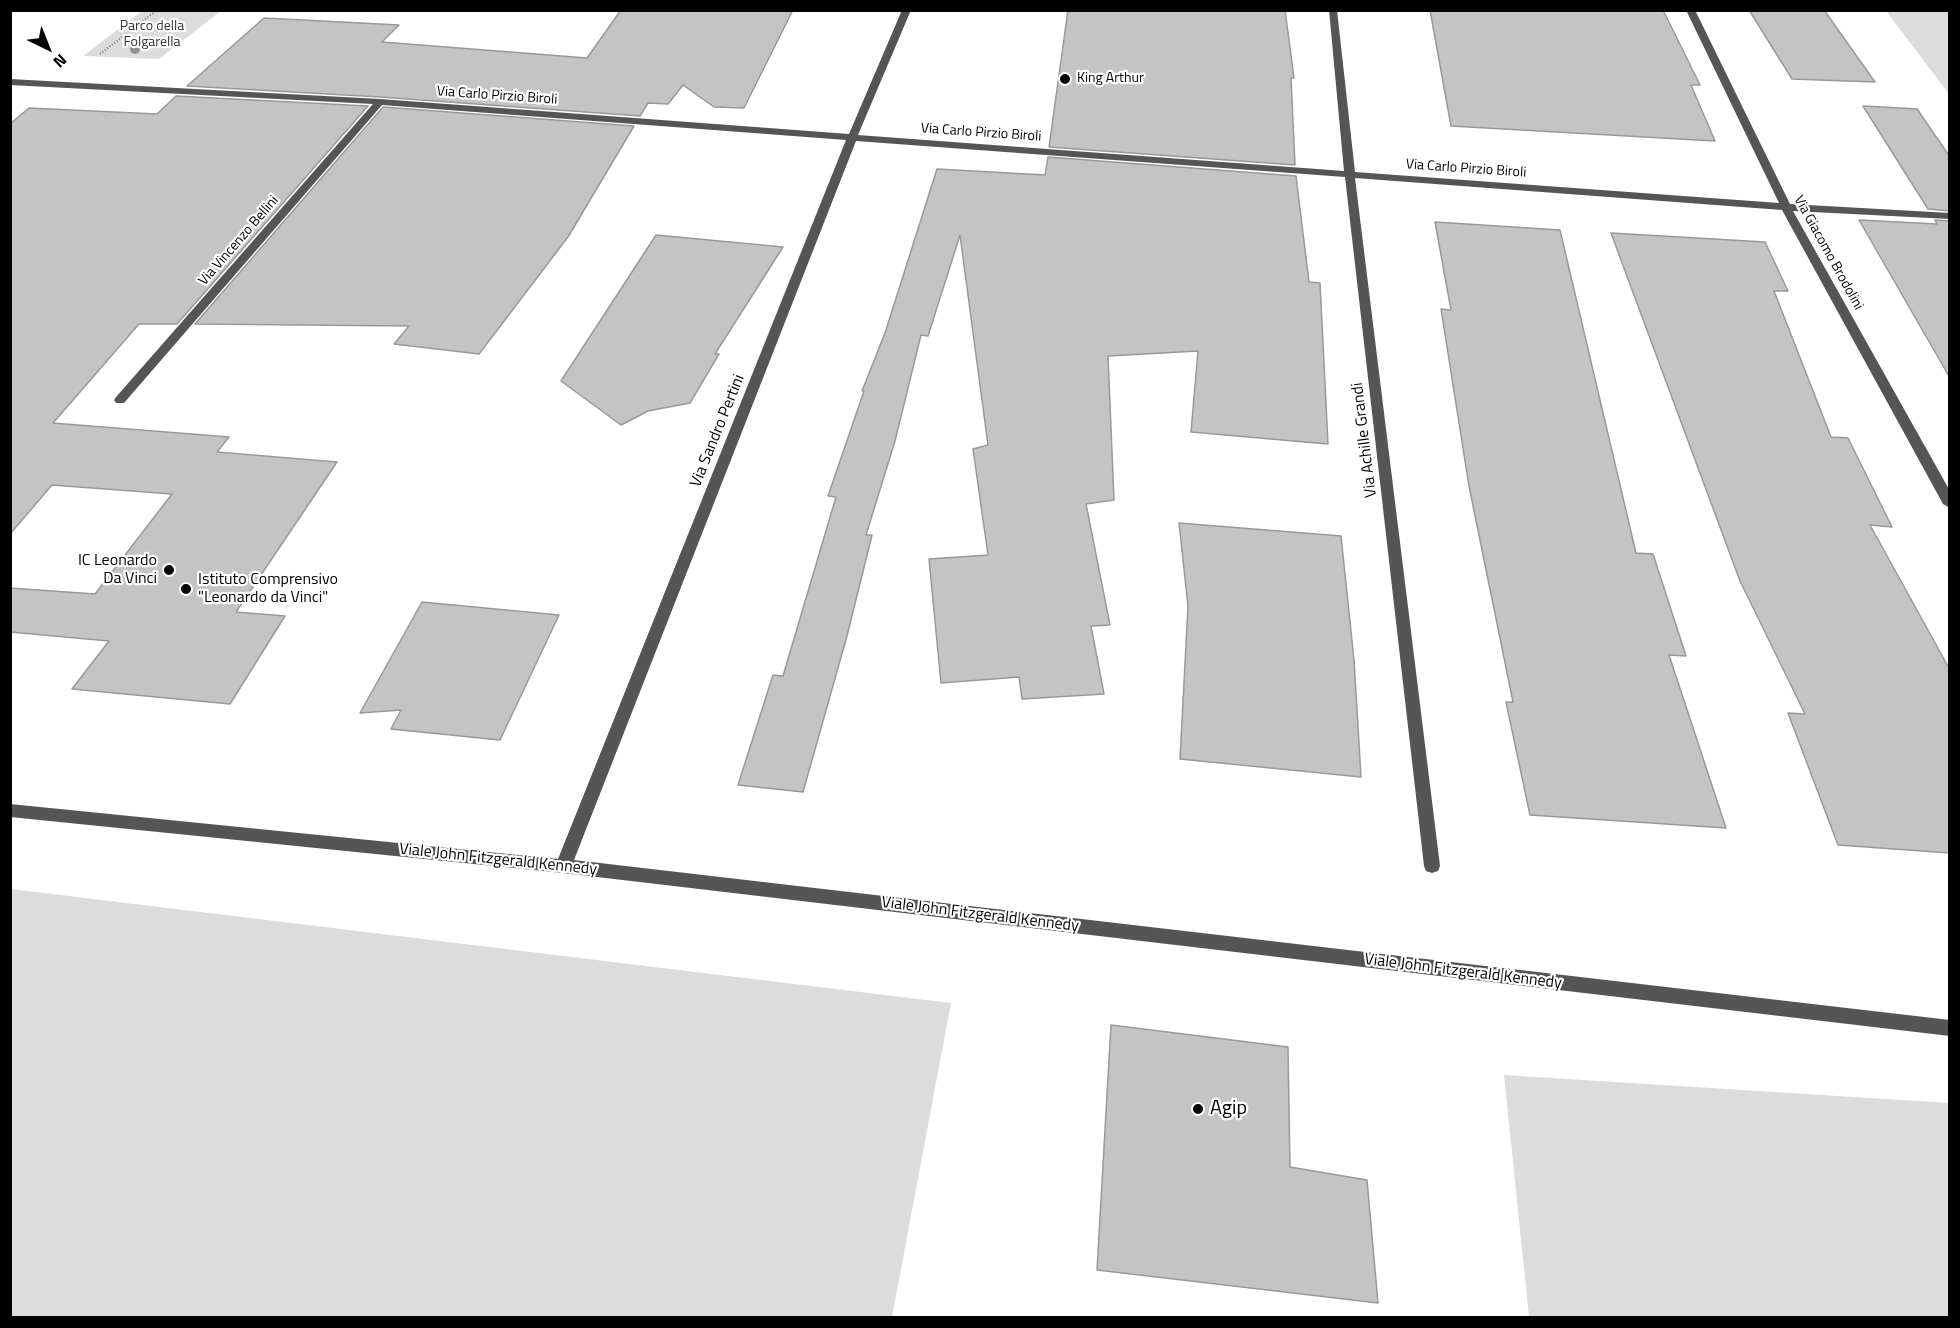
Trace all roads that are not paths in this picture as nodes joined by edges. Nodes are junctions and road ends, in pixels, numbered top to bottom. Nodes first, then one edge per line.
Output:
1 (907, 10) edge
2 (1333, 10) edge
3 (1690, 10) edge
4 (12, 84) edge
5 (380, 102) junction
6 (852, 138) junction
7 (1350, 175) junction
8 (1786, 207) junction
9 (1950, 216) edge
10 (120, 400) dead end
11 (1950, 504) edge
12 (10, 810) edge
13 (563, 866) junction
14 (1432, 866) dead end
15 (1950, 1028) edge

1 - 6 street, Via Sandro Pertini
2 - 7 street, Via Achille Grandi
3 - 8 street, Via Giacomo Brodolini
4 - 5 street, Via Carlo Pirzio Biroli
5 - 6 street, Via Carlo Pirzio Biroli
5 - 10 street, Via Vincenzo Bellini
6 - 7 street, Via Carlo Pirzio Biroli
6 - 13 street, Via Sandro Pertini
7 - 8 street, Via Carlo Pirzio Biroli
7 - 14 street, Via Achille Grandi
8 - 9 street, Via Carlo Pirzio Biroli
8 - 11 street, Via Giacomo Brodolini
12 - 13 street, Viale John Fitzgerald Kennedy
13 - 15 street, Viale John Fitzgerald Kennedy

